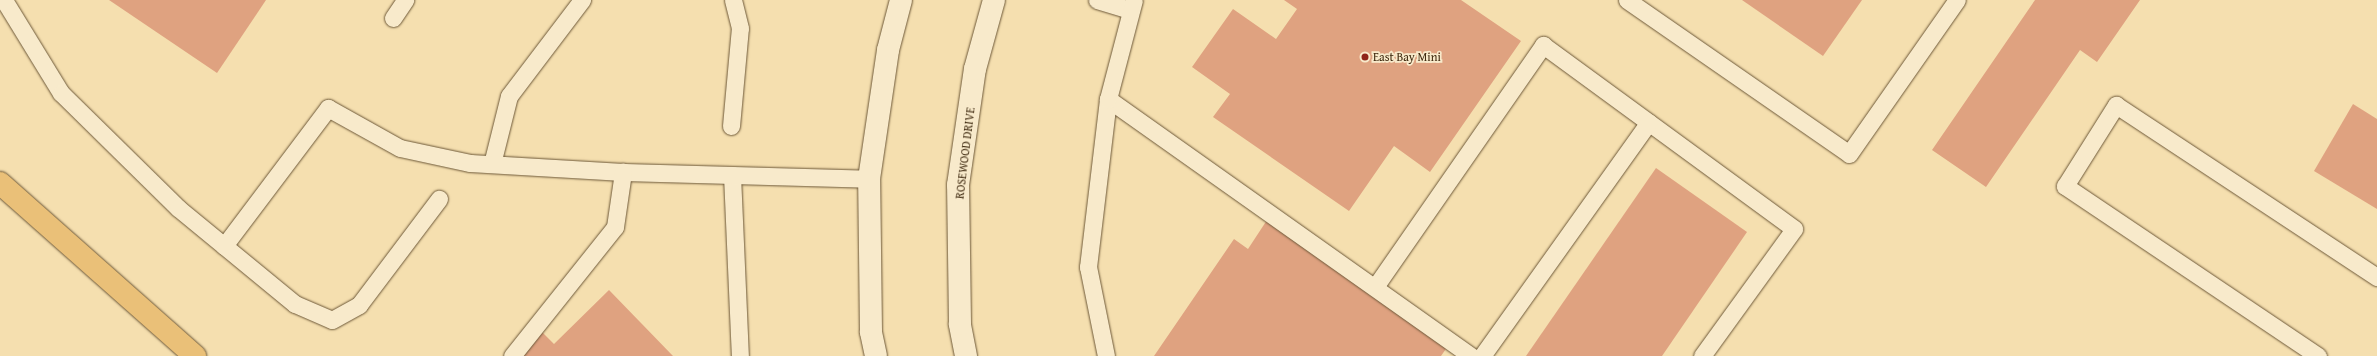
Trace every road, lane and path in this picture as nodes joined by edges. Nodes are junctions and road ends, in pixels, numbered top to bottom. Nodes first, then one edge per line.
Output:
1 (4, 0) edge
2 (405, 0) edge
3 (582, 0) edge
4 (733, 0) edge
5 (901, 0) edge
6 (994, 0) edge
7 (1097, 0) edge
8 (1627, 0) edge
9 (1957, 0) edge
10 (1132, 5) edge
11 (393, 18) dead end
12 (1108, 99) junction
13 (1649, 122) junction
14 (731, 126) dead end
15 (492, 164) junction
16 (623, 172) junction
17 (732, 175) junction
18 (869, 179) junction
19 (0, 183) edge
20 (439, 199) dead end
21 (224, 246) junction
22 (2377, 277) edge
23 (1375, 287) junction
24 (195, 356) edge
25 (512, 356) edge
26 (740, 356) edge
27 (876, 356) edge
28 (966, 356) edge
29 (1106, 356) edge
30 (1471, 356) edge
31 (1482, 356) edge
32 (1702, 356) edge
33 (2318, 356) edge

1 - 21 lane
2 - 11 lane
3 - 15 lane
4 - 14 lane
5 - 18 street
6 - 28 street, ROSEWOOD DRIVE
7 - 10 lane
8 - 9 lane
10 - 12 lane
12 - 23 lane
12 - 29 lane
13 - 23 lane
13 - 31 lane
13 - 32 lane
15 - 16 lane
15 - 21 lane
16 - 17 lane
16 - 25 lane
17 - 18 lane
17 - 26 lane
18 - 27 street
19 - 24 highway
20 - 21 lane
22 - 33 lane
23 - 30 lane

